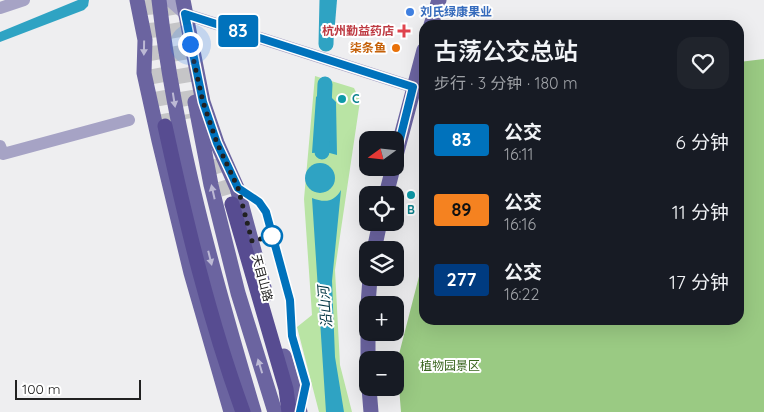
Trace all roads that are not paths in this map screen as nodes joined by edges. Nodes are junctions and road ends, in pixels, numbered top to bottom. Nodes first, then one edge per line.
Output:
1 (24, 0) edge
2 (137, 0) edge
3 (159, 0) edge
4 (439, 0) edge
5 (178, 4) edge
6 (0, 8) edge
7 (433, 20) edge
8 (419, 67) edge
9 (413, 87) junction
10 (129, 120) dead end
11 (165, 126) tunnel mouth
12 (402, 131) edge
13 (1, 150) edge
14 (232, 204) tunnel mouth
15 (370, 396) edge
16 (231, 412) edge
17 (243, 412) edge
18 (254, 412) edge
19 (275, 412) edge
20 (289, 412) edge
21 (300, 412) edge
22 (371, 412) edge

1 - 6 street
2 -> 16 main road
3 -> 18 main road
4 - 7 main road
5 - 9 street
19 -> 5 main road
5 - 21 main road, 天目山路
8 - 9 main road
9 - 12 main road
10 - 13 street
11 - 17 highway
14 - 20 highway
15 - 22 main road

